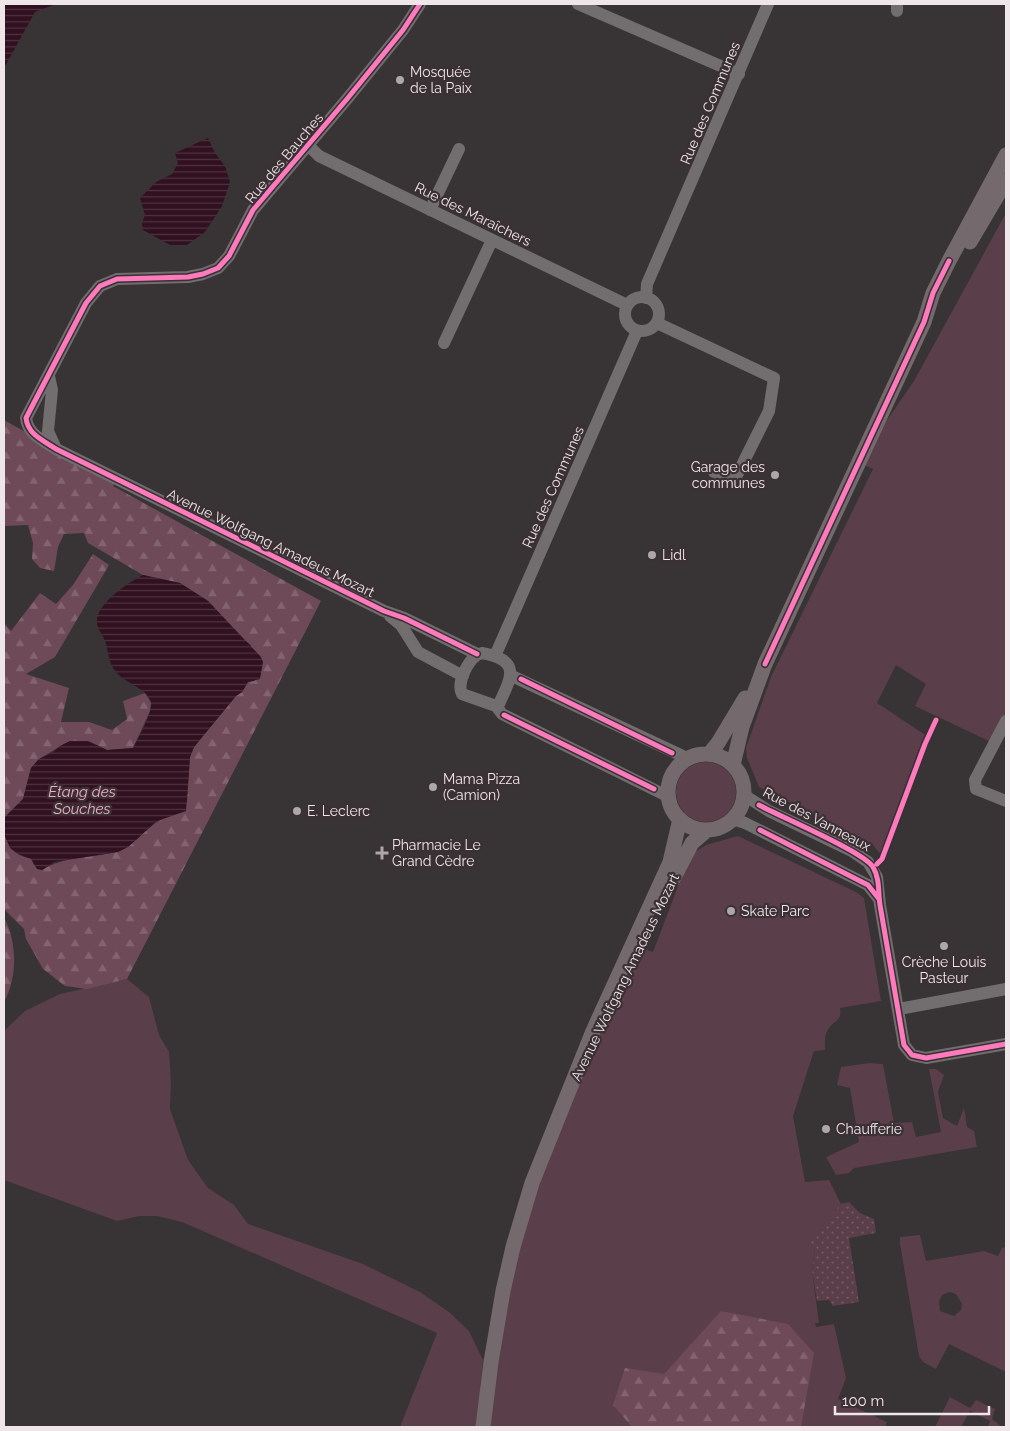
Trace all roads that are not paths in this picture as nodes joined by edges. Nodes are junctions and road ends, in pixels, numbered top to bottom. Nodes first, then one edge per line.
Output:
1 (420, 4) edge
2 (578, 4) edge
3 (768, 4) edge
4 (739, 74) junction
5 (309, 146) junction
6 (459, 149) dead end
7 (1006, 156) edge
8 (1006, 180) edge
9 (430, 210) junction
10 (492, 240) junction
11 (646, 298) junction
12 (627, 305) junction
13 (924, 322) junction
14 (657, 323) junction
15 (637, 331) junction
16 (444, 343) dead end
17 (49, 376) junction
18 (56, 449) junction
19 (714, 472) dead end
20 (384, 611) junction
21 (477, 654) junction
22 (496, 656) junction
23 (765, 664) junction
24 (463, 676) junction
25 (512, 676) junction
26 (496, 706) junction
27 (1006, 722) edge
28 (709, 754) junction
29 (687, 758) junction
30 (733, 764) junction
31 (744, 795) junction
32 (669, 797) junction
33 (1006, 801) edge
34 (680, 819) junction
35 (733, 819) junction
36 (706, 830) junction
37 (879, 899) junction
38 (1006, 989) edge
39 (899, 1009) junction
40 (1006, 1044) edge
41 (552, 1130) junction
42 (483, 1427) edge

1 - 5 street, Rue des Bauches
2 - 4 street
3 - 4 street, Rue des Communes
4 - 11 street, Rue des Communes
5 - 9 street, Rue des Maraîchers
5 - 17 street, Rue des Bauches
6 - 9 street
7 - 13 main road
8 - 13 main road
9 - 10 street, Rue des Maraîchers
10 - 12 street, Rue des Maraîchers
10 - 16 street
11 - 12 street
11 - 14 street
12 - 15 street
13 - 23 main road
14 - 15 street
14 - 19 street
15 - 22 street, Rue des Communes
17 - 18 street
17 - 18 street, Rue des Bauches
18 - 20 street, Avenue Wolfgang Amadeus Mozart
20 - 21 street, Avenue Wolfgang Amadeus Mozart
20 - 24 street, Avenue Wolfgang Amadeus Mozart
21 - 22 street
21 - 24 street
22 - 25 street
23 - 28 main road
23 - 30 main road
24 - 26 street
25 - 26 street
25 - 29 street
26 - 32 street
27 - 33 street
28 - 29 main road
28 - 30 main road
29 - 32 main road
30 - 31 main road
31 - 35 main road
31 - 37 street, Rue des Vanneaux
32 - 34 main road
34 - 36 main road
34 - 41 main road, Avenue Wolfgang Amadeus Mozart
35 - 36 main road
35 - 37 street
36 - 41 main road, Avenue Wolfgang Amadeus Mozart
37 - 39 street, Rue des Vanneaux
38 - 39 street
39 - 40 street, Rue des Vanneaux
41 - 42 main road, Avenue Wolfgang Amadeus Mozart

